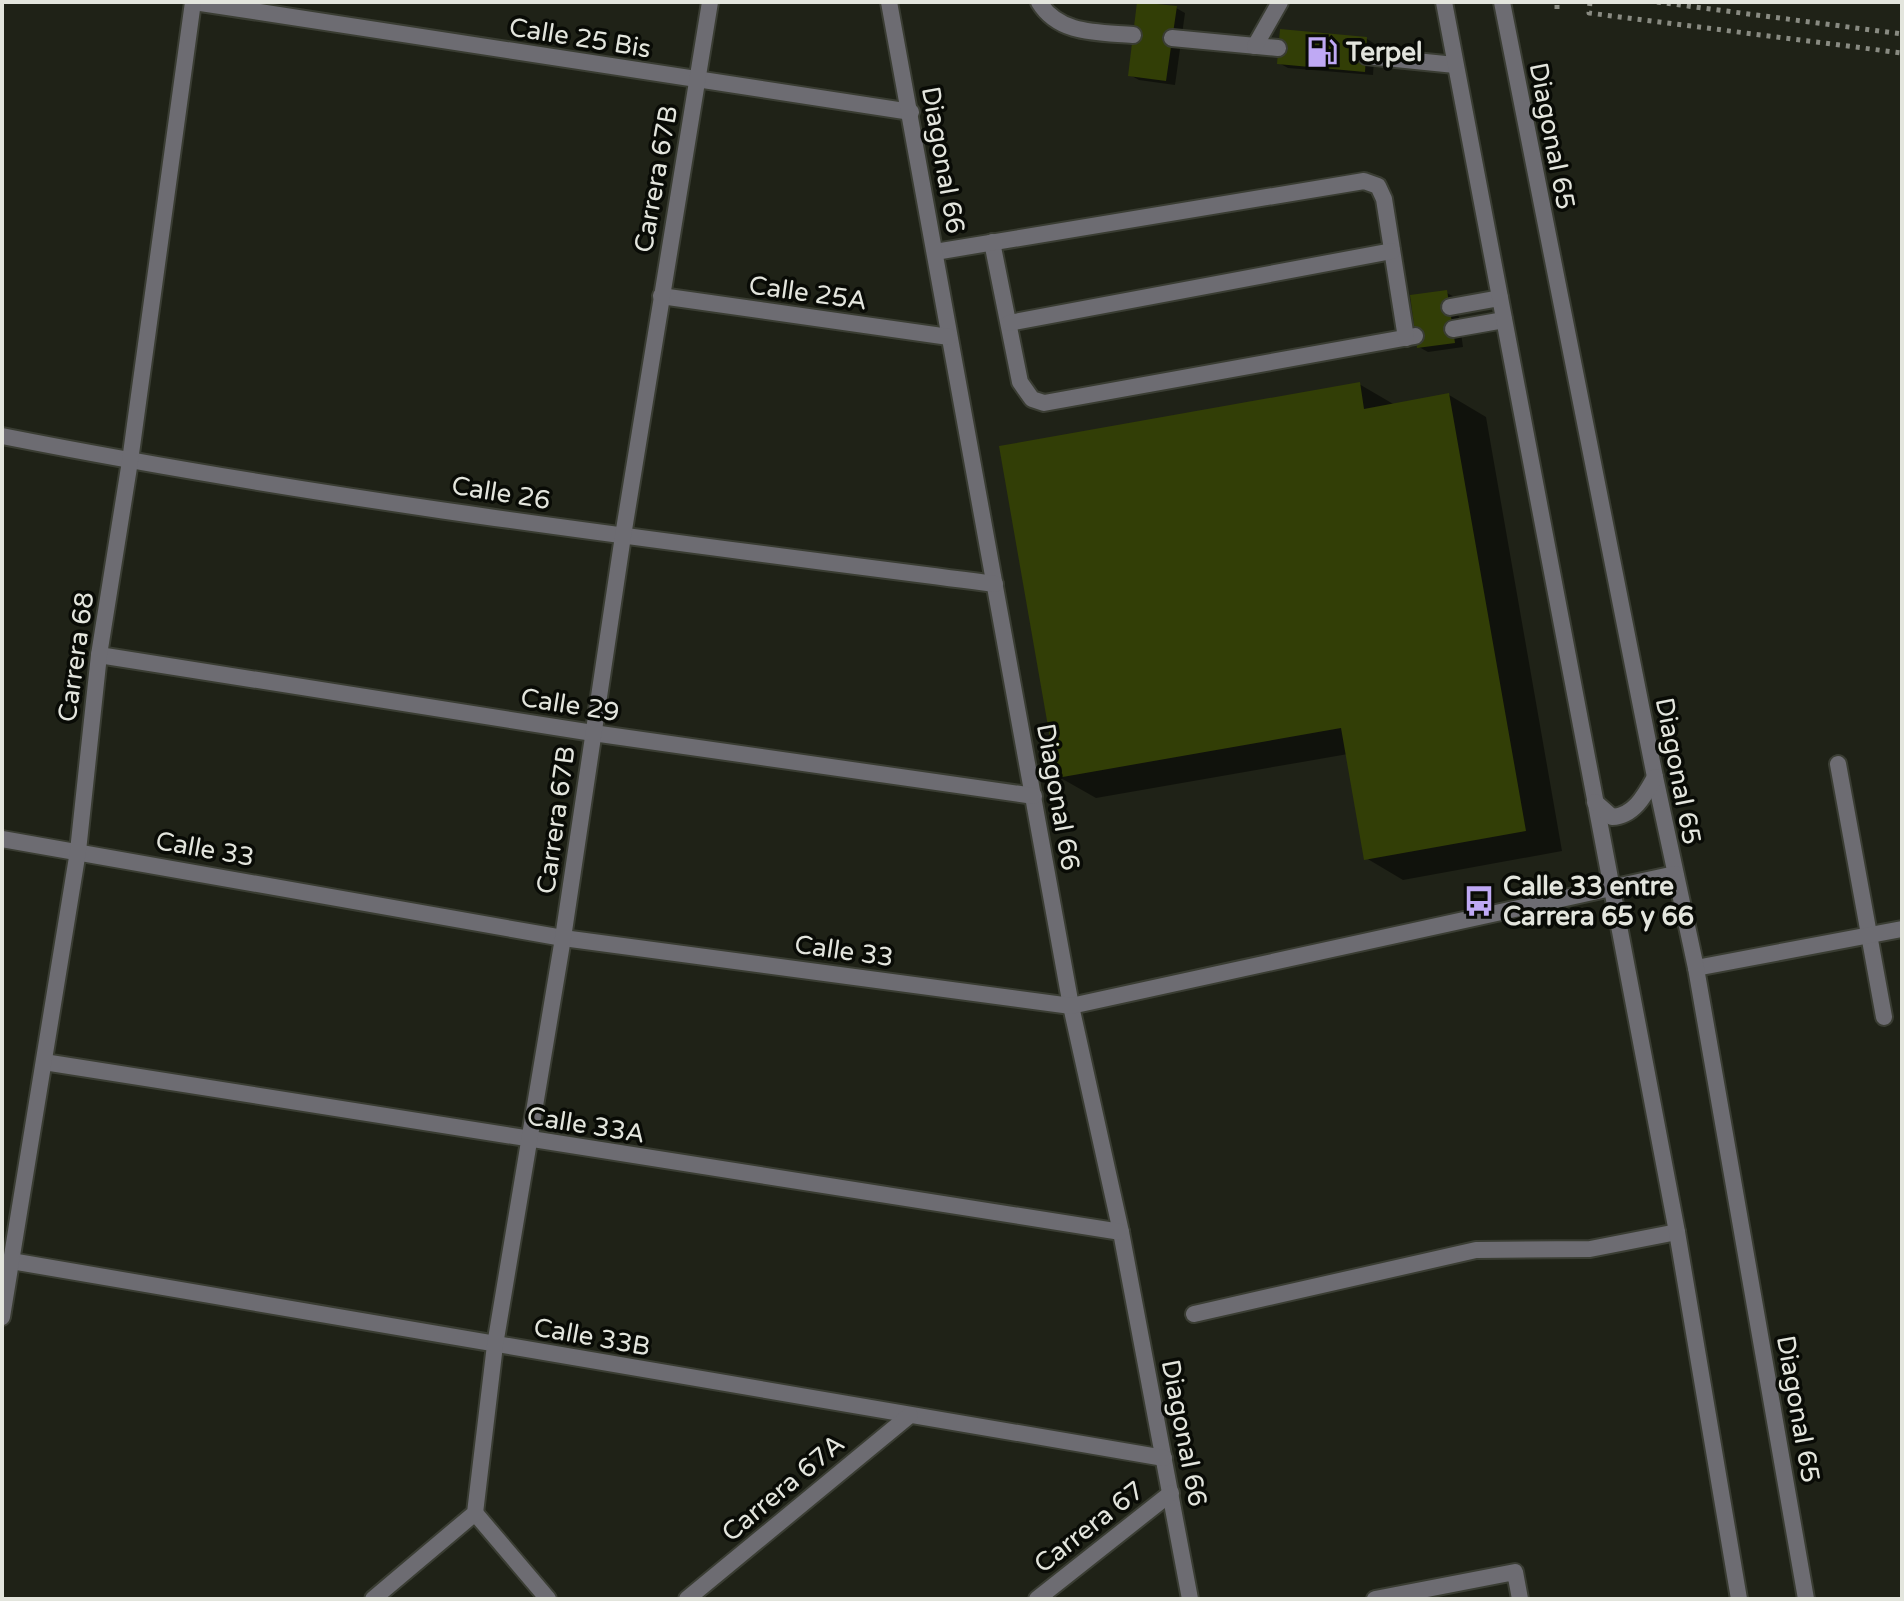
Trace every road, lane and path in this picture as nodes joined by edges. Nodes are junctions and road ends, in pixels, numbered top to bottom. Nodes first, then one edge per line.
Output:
1 (193, 2) edge
2 (710, 2) edge
3 (889, 2) edge
4 (1039, 2) edge
5 (1280, 2) edge
6 (1444, 2) edge
7 (1502, 2) edge
8 (1590, 2) edge
9 (1657, 2) edge
10 (1902, 34) edge
11 (1133, 35) dead end
12 (1172, 38) dead end
13 (1255, 46) junction
14 (1278, 48) dead end
15 (1902, 53) edge
16 (1366, 56) dead end
17 (1455, 65) junction
18 (697, 80) junction
19 (911, 112) junction
20 (992, 242) junction
21 (1392, 251) junction
22 (935, 252) junction
23 (661, 296) junction
24 (1500, 298) junction
25 (1450, 307) dead end
26 (1504, 320) junction
27 (1009, 323) junction
28 (1453, 329) dead end
29 (949, 337) junction
30 (2, 436) edge
31 (130, 461) junction
32 (623, 536) junction
33 (995, 584) junction
34 (99, 655) junction
35 (593, 733) junction
36 (1838, 764) dead end
37 (1655, 777) junction
38 (1034, 796) junction
39 (1595, 802) junction
40 (2, 839) edge
41 (78, 851) junction
42 (1675, 874) junction
43 (1612, 887) junction
44 (1902, 929) edge
45 (1869, 935) junction
46 (563, 938) junction
47 (1696, 968) junction
48 (1071, 1006) junction
49 (1884, 1017) dead end
50 (44, 1062) junction
51 (529, 1140) junction
52 (1121, 1232) junction
53 (1677, 1232) junction
54 (11, 1261) junction
55 (1194, 1314) dead end
56 (2, 1317) edge
57 (495, 1345) junction
58 (910, 1415) junction
59 (1164, 1458) junction
60 (1171, 1493) junction
61 (475, 1513) junction
62 (373, 1599) edge
63 (548, 1599) edge
64 (687, 1599) edge
65 (1037, 1599) edge
66 (1190, 1599) edge
67 (1375, 1599) edge
68 (1520, 1599) edge
69 (1739, 1599) edge
70 (1806, 1599) edge

1 - 18 street, Calle 25 Bis
1 - 31 street, Carrera 68
2 - 18 street, Carrera 67B
3 - 19 street, Diagonal 66
4 - 11 street
5 - 13 street
6 - 17 street
7 - 37 street, Diagonal 65
8 - 15 path
9 - 10 path
12 - 13 street
13 - 14 street
16 - 17 street
17 - 24 street
18 - 19 street, Calle 25 Bis
18 - 23 street, Carrera 67B
19 - 22 street, Diagonal 66
20 - 21 street
20 - 22 street
20 - 27 street
21 - 27 street
21 - 27 street
22 - 29 street, Diagonal 66
23 - 29 street, Calle 25A
23 - 32 street, Carrera 67B
24 - 25 street
24 - 26 street
26 - 28 street
26 - 39 street
29 - 33 street, Diagonal 66
30 - 31 street, Calle 26
31 - 32 street, Calle 26
31 - 34 street, Carrera 68
32 - 33 street, Calle 26
32 - 35 street, Carrera 67B
33 - 38 street, Diagonal 66
34 - 35 street, Calle 29
34 - 41 street, Carrera 68
35 - 38 street, Calle 29
35 - 46 street, Carrera 67B
36 - 45 street
37 - 39 street
37 - 42 street, Diagonal 65
38 - 48 street, Diagonal 66
39 - 43 street
40 - 41 street, Calle 33
41 - 46 street, Calle 33
41 - 50 street, Carrera 68
42 - 43 street, Calle 33
42 - 47 street, Diagonal 65
43 - 48 street, Calle 33
43 - 53 street
44 - 45 street
45 - 47 street
45 - 49 street
46 - 48 street, Calle 33
46 - 51 street, Carrera 67B
47 - 70 street, Diagonal 65
48 - 52 street, Diagonal 66
50 - 51 street, Calle 33A
50 - 54 street, Carrera 68
51 - 52 street, Calle 33A
51 - 57 street, Carrera 67B
52 - 59 street, Diagonal 66
53 - 55 street
53 - 69 street
54 - 56 street, Carrera 68
54 - 57 street, Calle 33B
57 - 58 street, Calle 33B
57 - 61 street, Carrera 67B
58 - 59 street, Calle 33B
58 - 64 street, Carrera 67A
59 - 60 street, Diagonal 66
60 - 65 street, Carrera 67
60 - 66 street, Diagonal 66
61 - 62 street
61 - 63 street
67 - 68 street

